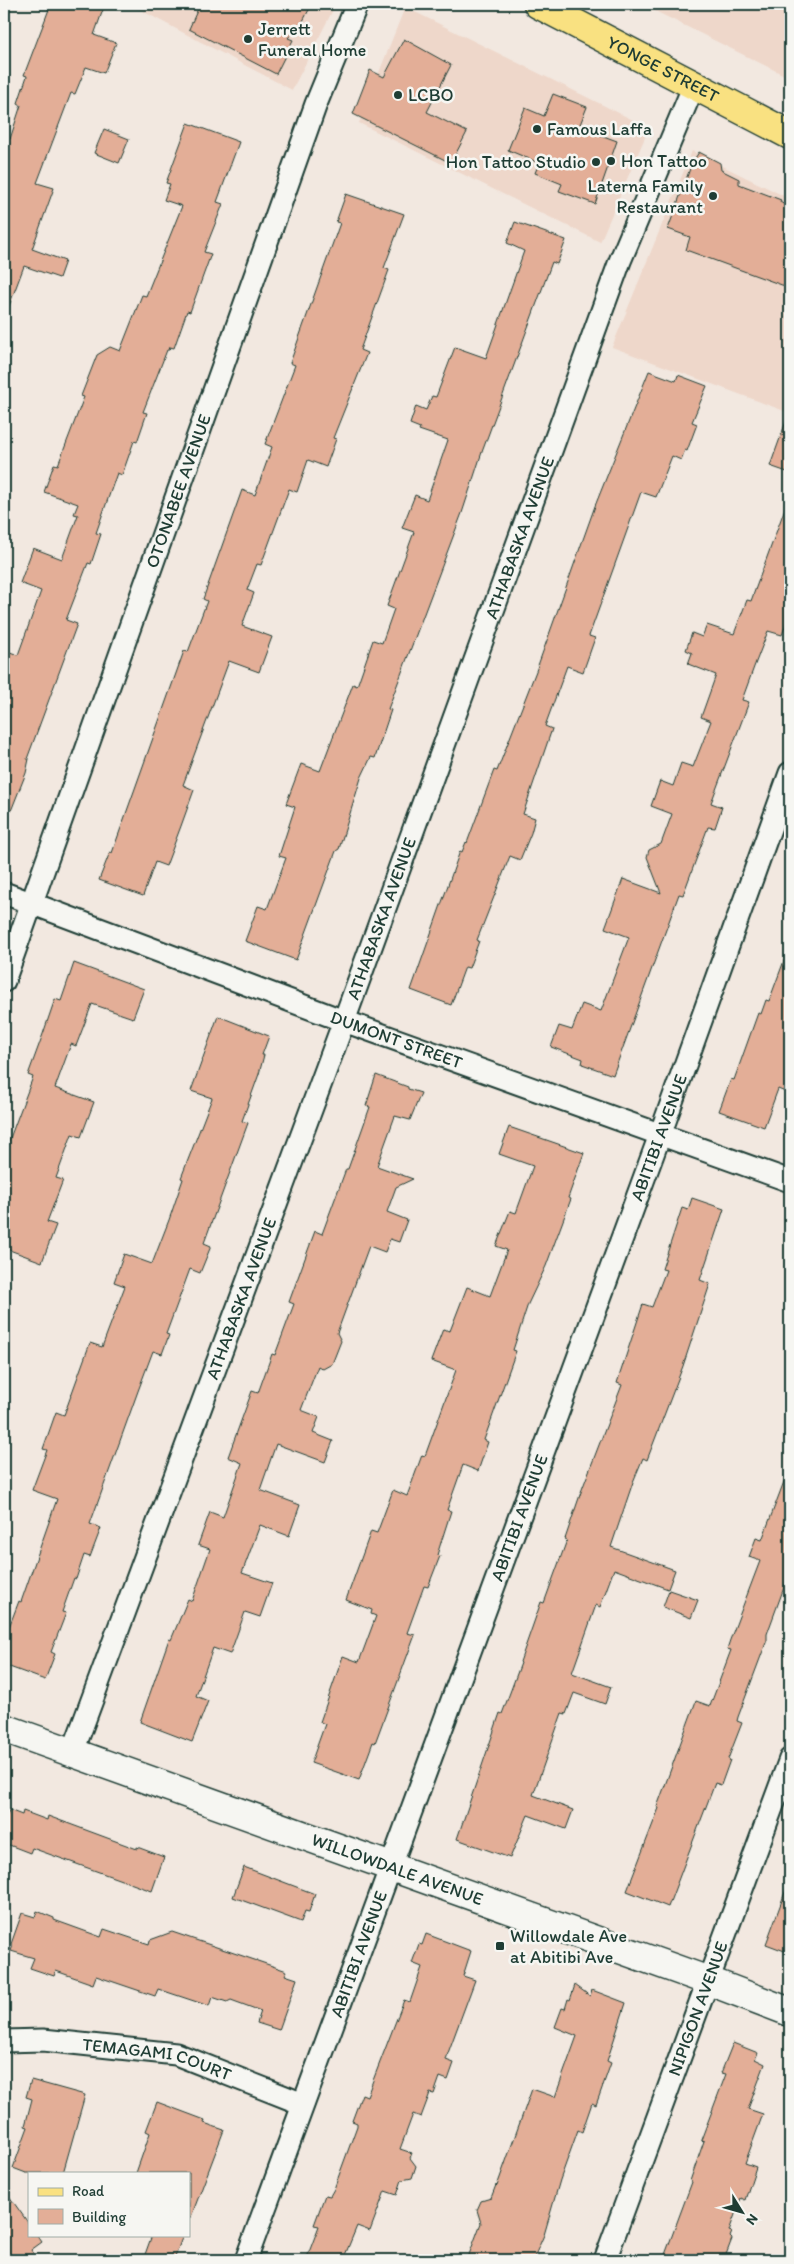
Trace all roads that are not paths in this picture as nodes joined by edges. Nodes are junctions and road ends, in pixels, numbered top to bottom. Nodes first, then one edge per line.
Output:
1 (357, 4) edge
2 (538, 4) edge
3 (694, 85) junction
4 (790, 135) edge
5 (790, 773) edge
6 (4, 893) edge
7 (32, 904) junction
8 (4, 981) edge
9 (344, 1022) junction
10 (660, 1135) junction
11 (790, 1181) edge
12 (4, 1728) edge
13 (72, 1754) junction
14 (790, 1759) edge
15 (391, 1868) junction
16 (708, 1981) junction
17 (790, 2012) edge
18 (4, 2041) edge
19 (303, 2104) junction
20 (246, 2260) edge
21 (606, 2260) edge

1 - 7 street, OTONABEE AVENUE
2 - 3 main road, YONGE STREET
3 - 4 main road, YONGE STREET
3 - 9 street, ATHABASKA AVENUE
5 - 10 street, ABITIBI AVENUE
6 - 7 street, DUMONT STREET
7 - 8 street, OTONABEE AVENUE
7 - 9 street, DUMONT STREET
9 - 10 street, DUMONT STREET
9 - 13 street, ATHABASKA AVENUE
10 - 11 street, DUMONT STREET
10 - 15 street, ABITIBI AVENUE
12 - 13 street, WILLOWDALE AVENUE
13 - 15 street, WILLOWDALE AVENUE
14 - 16 street, NIPIGON AVENUE
15 - 16 street, WILLOWDALE AVENUE
15 - 19 street, ABITIBI AVENUE
16 - 17 street, WILLOWDALE AVENUE
16 - 21 street, NIPIGON AVENUE
18 - 19 street, TEMAGAMI COURT
19 - 20 street, ABITIBI AVENUE

